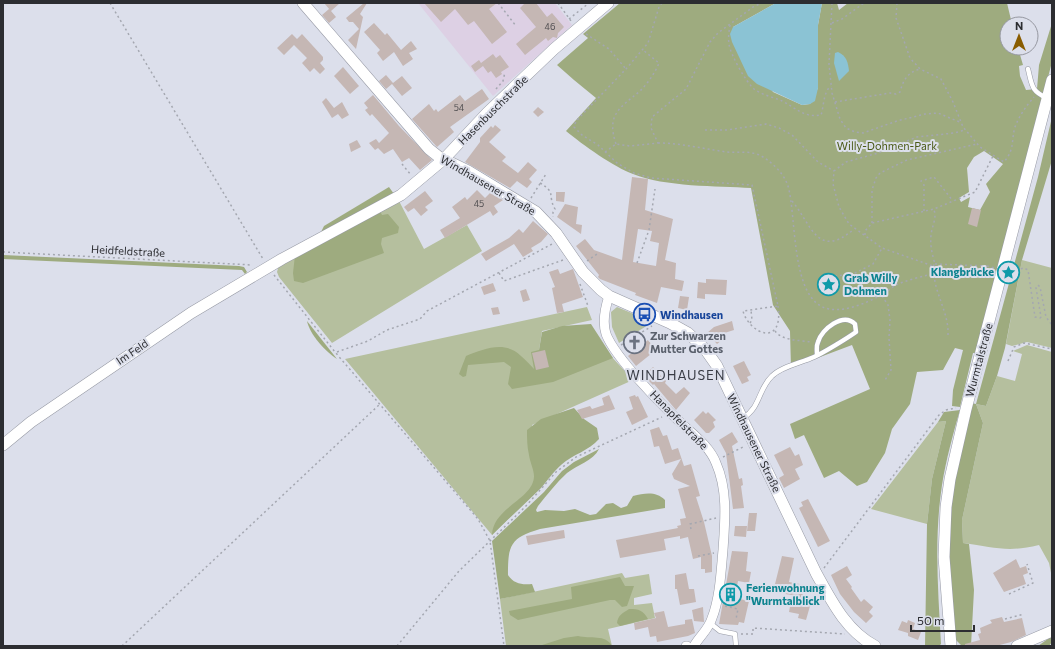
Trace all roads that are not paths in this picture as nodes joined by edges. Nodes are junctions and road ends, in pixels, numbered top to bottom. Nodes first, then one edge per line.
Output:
1 (303, 3) edge
2 (608, 3) edge
3 (1028, 69) dead end
4 (1052, 80) edge
5 (1042, 96) junction
6 (444, 159) junction
7 (268, 267) joint
8 (609, 296) junction
9 (817, 355) junction
10 (743, 418) junction
11 (3, 445) edge
12 (710, 623) junction
13 (1052, 630) edge
14 (694, 646) edge
15 (736, 646) edge
16 (875, 646) edge
17 (951, 646) edge
18 (1017, 646) edge

1 - 6 street, Windhausener Straße
2 - 6 street, Hasenbuschstraße
3 - 5 lane
4 - 5 street, Wurmtalstraße
5 - 17 street, Wurmtalstraße
6 - 7 street, Hasenbuschstraße
6 - 8 street, Windhausener Straße
7 - 11 street, Im Feld
8 - 10 street, Windhausener Straße
8 - 12 street, Hanapfelstraße
9 - 9 lane
9 - 10 lane
10 - 16 street, Windhausener Straße
12 - 14 street, Hanapfelstraße
12 - 15 lane
13 - 18 street

